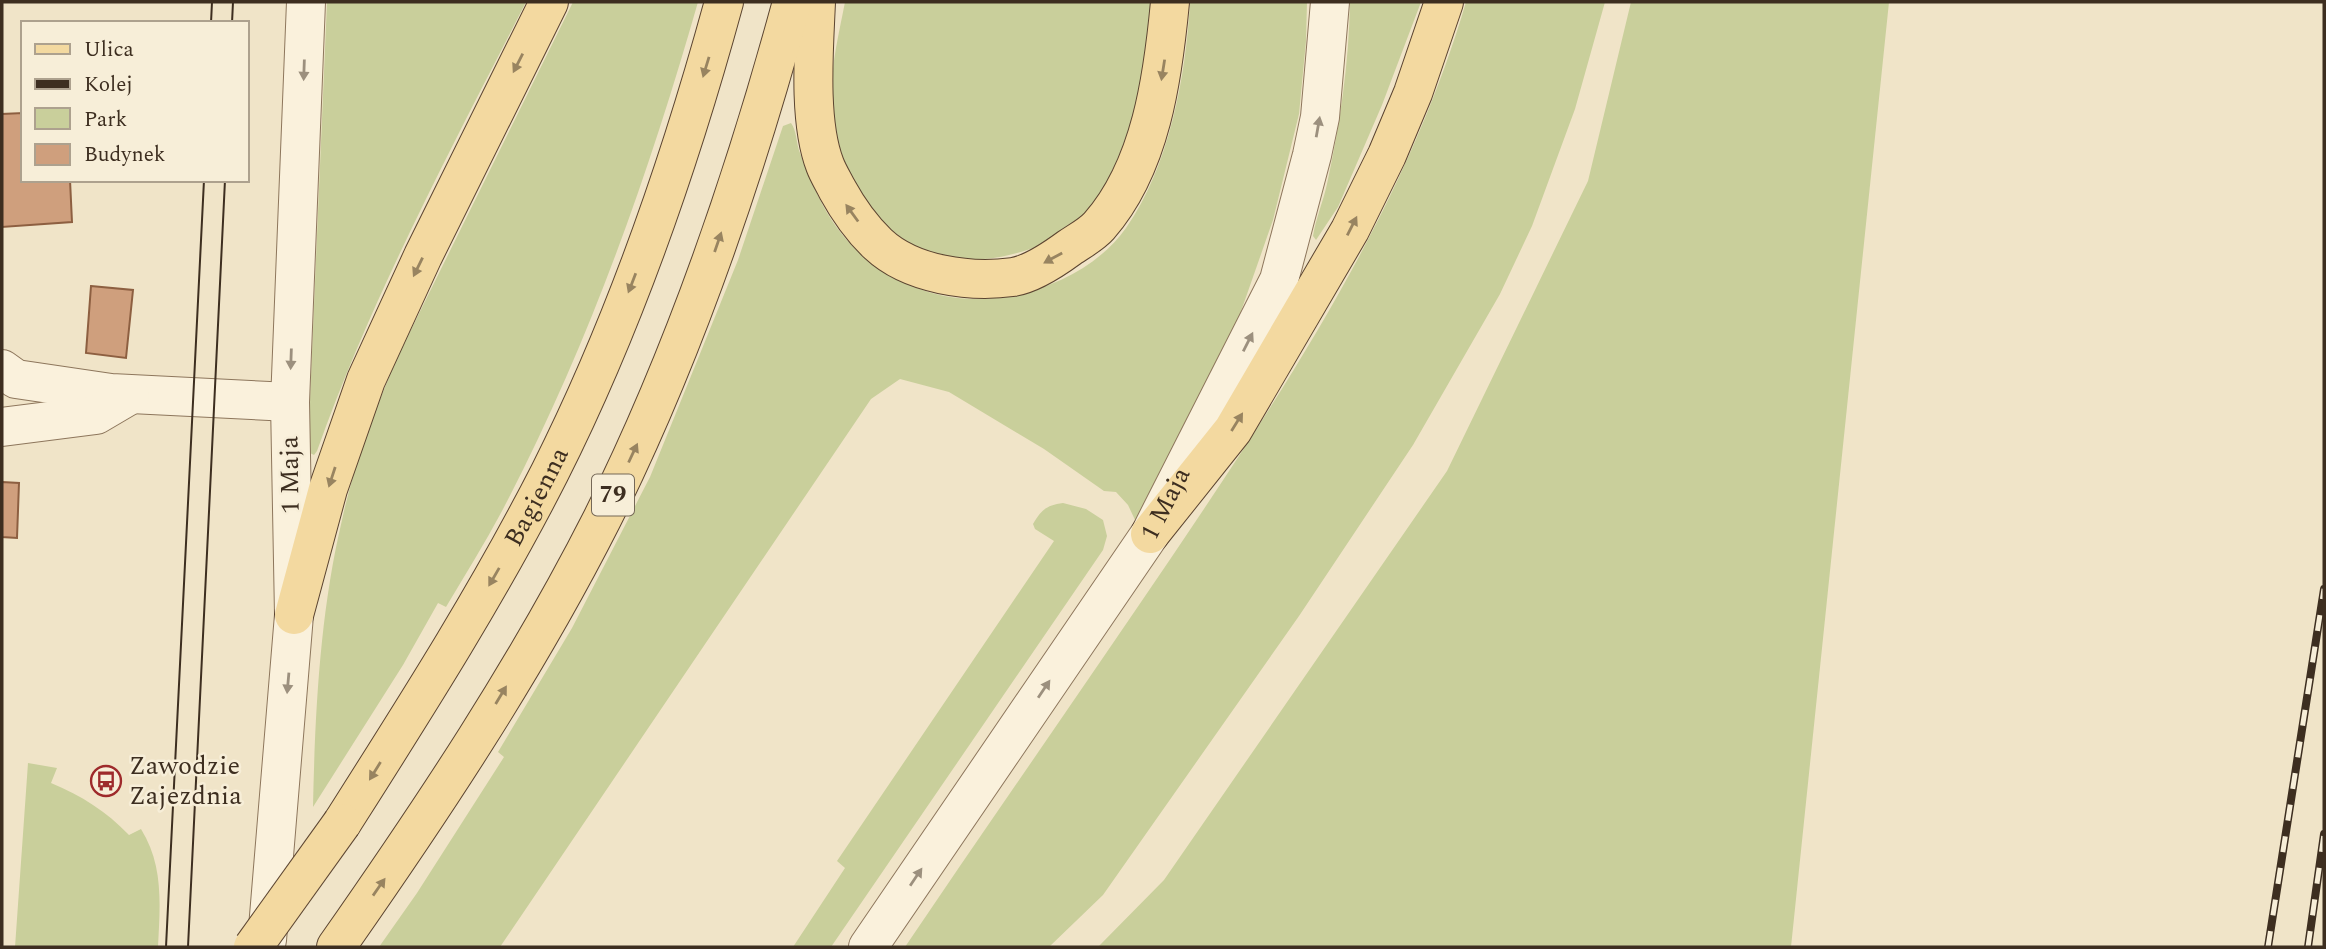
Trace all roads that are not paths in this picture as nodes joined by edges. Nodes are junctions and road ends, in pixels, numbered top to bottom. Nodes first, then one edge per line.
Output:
1 (306, 2) edge
2 (549, 2) edge
3 (724, 2) edge
4 (792, 2) edge
5 (816, 2) edge
6 (1170, 2) edge
7 (1330, 2) edge
8 (1444, 2) edge
9 (2, 369) edge
10 (131, 394) junction
11 (290, 402) junction
12 (2, 427) edge
13 (1150, 534) junction
14 (294, 615) junction
15 (872, 943) edge
16 (338, 945) edge
17 (253, 947) edge
18 (267, 947) edge

1 -> 11 street, 1 Maja
2 -> 14 main road
3 -> 17 main road, Bagienna / 79, bridge
16 -> 4 main road, 79
6 -> 5 main road
13 -> 7 street, 1 Maja
13 -> 8 main road
9 - 10 street
10 - 11 street
10 - 12 street
11 - 14 street, 1 Maja
15 -> 13 street, 1 Maja
14 -> 18 street, 1 Maja

